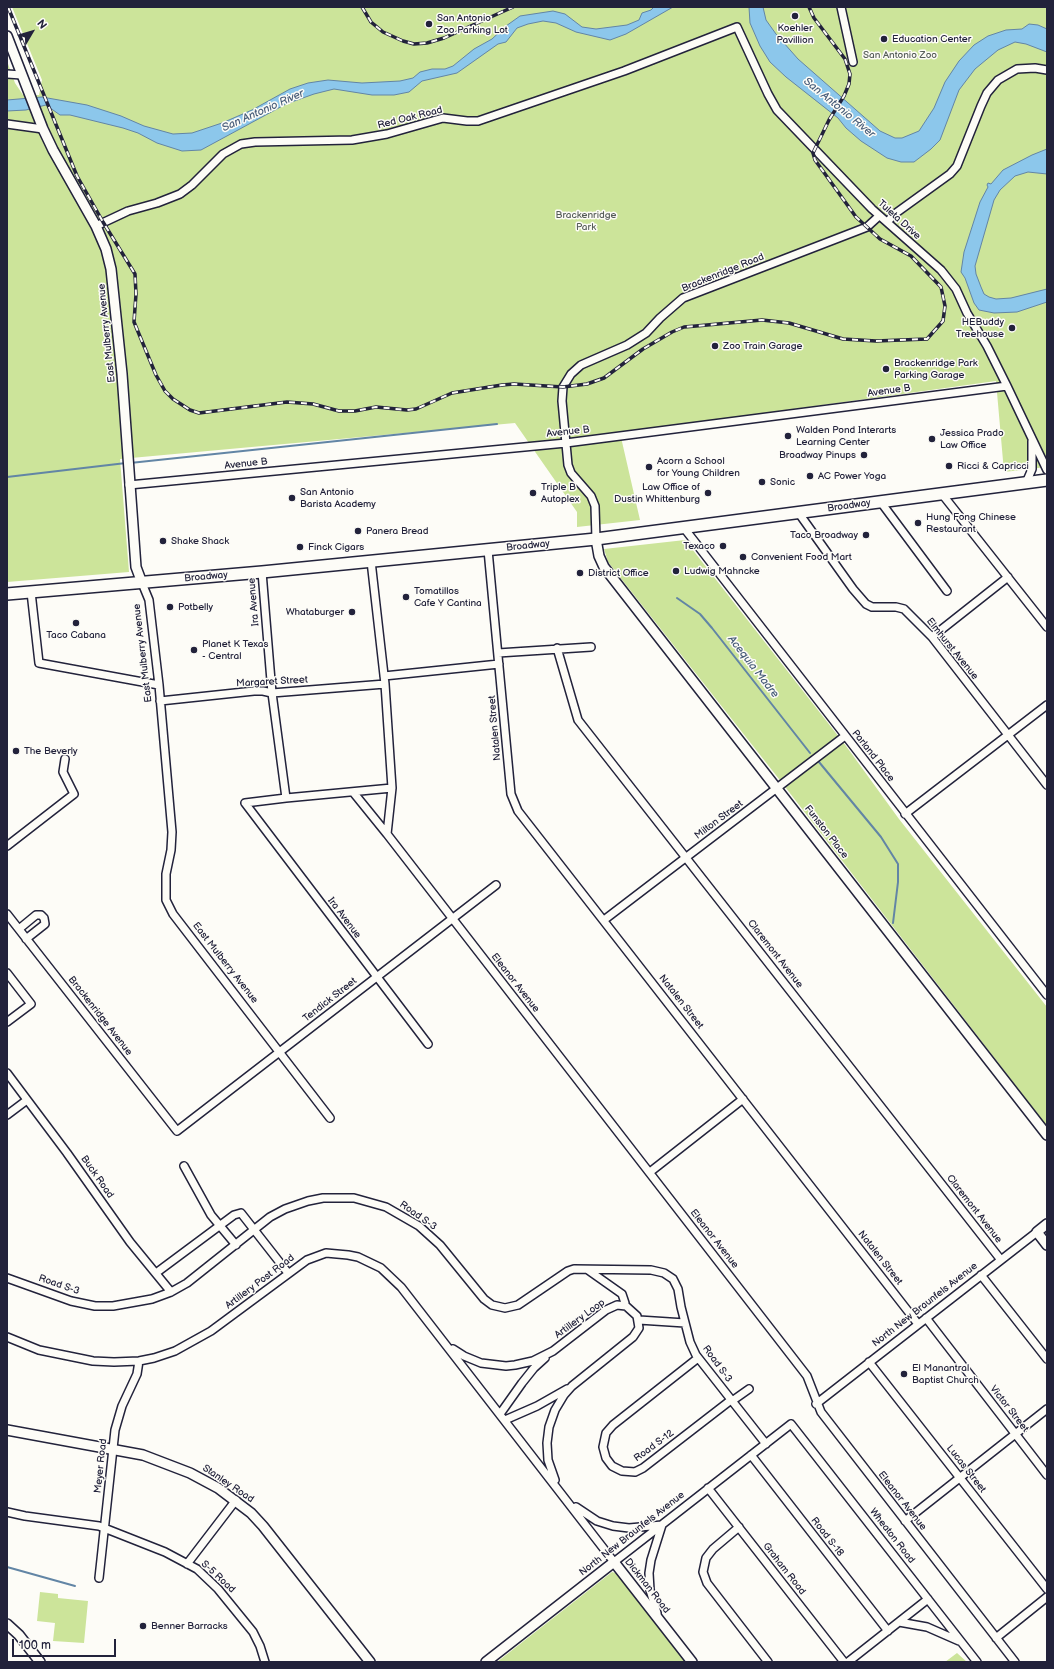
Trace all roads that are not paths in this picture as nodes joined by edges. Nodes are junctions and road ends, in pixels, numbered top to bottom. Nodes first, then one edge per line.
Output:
1 (841, 7) edge
2 (737, 27) joint
3 (7, 36) edge
4 (854, 62) dead end
5 (1047, 70) edge
6 (7, 74) edge
7 (22, 75) junction
8 (7, 124) edge
9 (43, 129) junction
10 (879, 216) junction
11 (886, 222) junction
12 (96, 226) junction
13 (1007, 386) junction
14 (1032, 439) junction
15 (566, 443) junction
16 (1047, 470) edge
17 (1047, 480) edge
18 (1026, 483) junction
19 (129, 485) junction
20 (942, 494) junction
21 (880, 501) junction
22 (798, 512) junction
23 (684, 528) junction
24 (596, 539) junction
25 (488, 550) junction
26 (371, 561) junction
27 (262, 572) junction
28 (1008, 577) junction
29 (142, 583) junction
30 (947, 591) dead end
31 (31, 592) junction
32 (7, 594) edge
33 (1047, 627) edge
34 (932, 637) junction
35 (591, 646) dead end
36 (557, 648) junction
37 (498, 653) junction
38 (499, 664) junction
39 (384, 676) junction
40 (385, 684) junction
41 (159, 685) junction
42 (272, 693) junction
43 (160, 702) junction
44 (1047, 705) edge
45 (845, 736) junction
46 (1007, 736) junction
47 (65, 759) dead end
48 (1047, 785) edge
49 (392, 788) junction
50 (778, 788) junction
51 (354, 792) junction
52 (286, 798) junction
53 (905, 814) junction
54 (387, 834) junction
55 (7, 846) edge
56 (686, 857) junction
57 (496, 886) dead end
58 (7, 914) edge
59 (452, 919) junction
60 (604, 920) junction
61 (19, 929) junction
62 (26, 939) junction
63 (7, 973) edge
64 (376, 977) junction
65 (1047, 995) edge
66 (7, 1022) edge
67 (428, 1044) dead end
68 (280, 1052) junction
69 (7, 1073) edge
70 (743, 1099) junction
71 (27, 1100) junction
72 (7, 1115) edge
73 (330, 1118) dead end
74 (177, 1131) joint
75 (1047, 1135) edge
76 (184, 1166) dead end
77 (650, 1172) junction
78 (1047, 1224) edge
79 (220, 1226) junction
80 (254, 1230) junction
81 (1037, 1232) junction
82 (1047, 1244) edge
83 (236, 1245) junction
84 (1001, 1260) junction
85 (588, 1270) junction
86 (156, 1273) junction
87 (288, 1273) junction
88 (981, 1275) junction
89 (7, 1278) edge
90 (171, 1292) junction
91 (624, 1306) junction
92 (926, 1318) junction
93 (638, 1320) junction
94 (685, 1323) junction
95 (918, 1324) junction
96 (7, 1337) edge
97 (446, 1344) junction
98 (553, 1351) junction
99 (698, 1358) junction
100 (1047, 1359) edge
101 (139, 1361) junction
102 (869, 1362) junction
103 (572, 1386) junction
104 (749, 1389) dead end
105 (732, 1401) junction
106 (816, 1404) junction
107 (1047, 1409) edge
108 (503, 1417) junction
109 (792, 1424) joint
110 (7, 1430) edge
111 (1015, 1434) junction
112 (766, 1444) junction
113 (113, 1449) junction
114 (751, 1455) junction
115 (1047, 1474) edge
116 (960, 1478) junction
117 (708, 1488) junction
118 (559, 1490) junction
119 (236, 1500) junction
120 (568, 1501) junction
121 (7, 1512) edge
122 (905, 1521) junction
123 (662, 1525) junction
124 (105, 1528) junction
125 (739, 1528) junction
126 (614, 1562) junction
127 (187, 1564) junction
128 (99, 1578) dead end
129 (1047, 1589) edge
130 (1047, 1597) edge
131 (928, 1599) junction
132 (899, 1622) junction
133 (662, 1623) junction
134 (7, 1624) edge
135 (888, 1631) junction
136 (996, 1638) junction
137 (962, 1642) junction
138 (264, 1658) edge
139 (40, 1662) edge
140 (370, 1662) edge
141 (486, 1662) edge
142 (692, 1662) edge
143 (768, 1662) edge
144 (844, 1662) edge
145 (848, 1662) edge
146 (977, 1662) edge
147 (1014, 1662) edge

1 - 4 street
2 - 10 street, Tuleta Drive
2 - 12 street, Red Oak Road
3 - 7 street, East Mulberry Avenue
5 - 11 street
6 - 7 street
7 - 9 street, East Mulberry Avenue
8 - 9 street
9 - 12 street, East Mulberry Avenue
10 - 11 street, Tuleta Drive
10 - 15 street, Brackenridge Road
11 - 13 street, Tuleta Drive
12 - 19 street, East Mulberry Avenue
13 - 14 street, Tuleta Drive
13 - 15 street, Avenue B
14 - 16 street, Tuleta Drive
14 - 18 street, Tuleta Drive
15 - 19 street, Avenue B
15 - 24 street, Brackenridge Road
17 - 18 main road, Broadway
18 - 20 main road, Broadway
19 - 29 street, East Mulberry Avenue
20 - 21 main road, Broadway
20 - 28 street
21 - 22 main road, Broadway
21 - 30 street
22 - 23 main road, Broadway
22 - 34 street, Elmhurst Avenue
23 - 24 main road, Broadway
23 - 45 street, Parland Place
24 - 25 main road, Broadway
24 - 50 street, Funston Place
25 - 26 main road, Broadway
25 - 37 street
26 - 27 main road, Broadway
26 - 39 street
27 - 29 main road, Broadway
27 - 42 street, Ira Avenue
28 - 33 street
28 - 34 street
29 - 31 main road, Broadway
29 - 41 street, East Mulberry Avenue
31 - 32 main road, Broadway
31 - 41 street
34 - 46 street, Elmhurst Avenue
35 - 36 street
36 - 37 street
36 - 56 street, Claremont Avenue
37 - 38 street, Natalen Street
38 - 39 street
38 - 60 street, Natalen Street
39 - 40 street
40 - 42 street, Margaret Street
40 - 49 street
41 - 43 street, East Mulberry Avenue
42 - 43 street, Margaret Street
42 - 52 street, Ira Avenue
43 - 68 street, East Mulberry Avenue
44 - 46 street
45 - 50 street, Milton Street
45 - 53 street, Parland Place
46 - 48 street, Elmhurst Avenue
46 - 53 street
47 - 55 street
49 - 51 street
49 - 54 street
50 - 56 street, Milton Street
50 - 75 street, Funston Place
51 - 52 street
51 - 54 street, Eleanor Avenue
52 - 64 street, Ira Avenue
53 - 65 street, Parland Place
54 - 59 street, Eleanor Avenue
56 - 60 street, Milton Street
56 - 84 street, Claremont Avenue
57 - 59 street, Tendick Street
58 - 61 street, Brackenridge Avenue
59 - 64 street, Tendick Street
59 - 77 street, Eleanor Avenue
60 - 70 street, Natalen Street
61 - 62 street, Brackenridge Avenue
61 - 62 street
62 - 74 street, Brackenridge Avenue
63 - 66 street
64 - 67 street, Ira Avenue
64 - 68 street, Tendick Street
68 - 73 street, East Mulberry Avenue
68 - 74 street, Tendick Street
69 - 71 street, Buck Road
70 - 77 street
70 - 95 street, Natalen Street
71 - 72 street
71 - 86 street, Buck Road
76 - 79 street
77 - 106 street, Eleanor Avenue
78 - 81 street, North New Braunfels Avenue
79 - 80 street
79 - 83 street
79 - 86 street
80 - 83 street, Road S-3
80 - 85 street, Road S-3
80 - 87 street
81 - 82 street
81 - 84 street, North New Braunfels Avenue
83 - 90 street, Road S-3
84 - 88 street, North New Braunfels Avenue
85 - 91 street
85 - 94 street, Road S-3
86 - 90 street, Buck Road
87 - 97 street, Artillery Post Road
87 - 101 street, Artillery Post Road
88 - 92 street, North New Braunfels Avenue
88 - 100 street
89 - 90 street, Road S-3
91 - 93 street
91 - 98 street, Artillery Loop
92 - 95 street, North New Braunfels Avenue
92 - 111 street, Victor Street
93 - 94 street
93 - 103 street
94 - 99 street, Road S-3
95 - 102 street, North New Braunfels Avenue
96 - 101 street, Artillery Post Road
97 - 98 street, Artillery Loop
97 - 108 street, Artillery Post Road
98 - 108 street
99 - 105 street, Road S-3
99 - 105 street, Road S-12
101 - 113 street, Meyer Road
102 - 106 street, North New Braunfels Avenue
102 - 116 street, Lucas Street
103 - 108 street
103 - 118 street
104 - 105 street
105 - 112 street, Road S-3
106 - 122 street, Eleanor Avenue
107 - 111 street
108 - 118 street, Artillery Post Road
109 - 112 street, North New Braunfels Avenue
109 - 131 street, Wheaton Road
110 - 113 street, Stanley Road
111 - 115 street, Victor Street
111 - 116 street
112 - 114 street, North New Braunfels Avenue
113 - 119 street, Stanley Road
113 - 124 street, Meyer Road
114 - 117 street, North New Braunfels Avenue
114 - 135 street, Road S-18
116 - 122 street
116 - 129 street, Lucas Street
117 - 123 street, North New Braunfels Avenue
117 - 125 street, Graham Road
118 - 120 street, Artillery Post Road
119 - 127 street, S-5 Road
119 - 140 street, Stanley Road
120 - 123 street, Artillery Post Road
120 - 126 street, Artillery Post Road
121 - 124 street
122 - 136 street, Eleanor Avenue
123 - 126 street, North New Braunfels Avenue
123 - 133 street, Dickman Road
124 - 127 street
124 - 128 street, Meyer Road
125 - 143 street
125 - 144 street, Graham Road
126 - 133 street, Dickman Road
126 - 141 street, North New Braunfels Avenue
127 - 138 street, S-5 Road
130 - 136 street
131 - 132 street
131 - 137 street, Wheaton Road
132 - 135 street
132 - 137 street
133 - 142 street, Dickman Road
134 - 139 street
135 - 145 street
136 - 147 street, Eleanor Avenue
137 - 146 street, Wheaton Road

